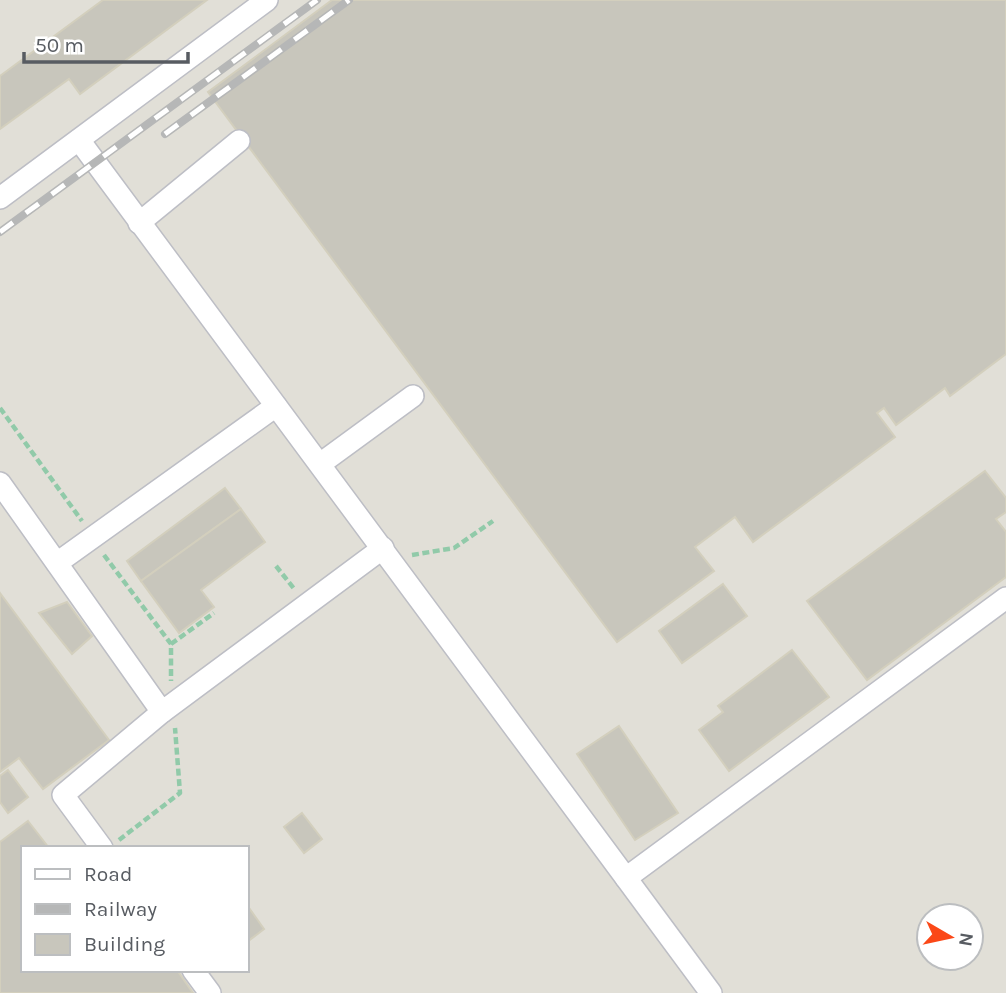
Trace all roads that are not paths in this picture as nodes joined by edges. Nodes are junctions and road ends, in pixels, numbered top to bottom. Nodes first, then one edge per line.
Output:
1 (267, 0) edge
2 (79, 140) junction
3 (239, 141) dead end
4 (0, 198) edge
5 (139, 223) junction
6 (413, 396) dead end
7 (276, 406) junction
8 (320, 464) junction
9 (0, 483) edge
10 (388, 554) junction
11 (57, 563) junction
12 (1006, 598) edge
13 (162, 712) junction
14 (101, 846) edge
15 (626, 878) junction
16 (194, 972) edge
17 (210, 993) edge
18 (711, 993) edge

1 - 2 lane
2 - 4 lane
2 - 5 lane
3 - 5 lane
5 - 7 lane
6 - 8 lane
7 - 8 lane
7 - 11 lane
8 - 10 lane
9 - 11 lane
10 - 13 lane
10 - 15 lane
11 - 13 lane
12 - 15 lane
13 - 14 lane
15 - 18 lane
16 - 17 lane

